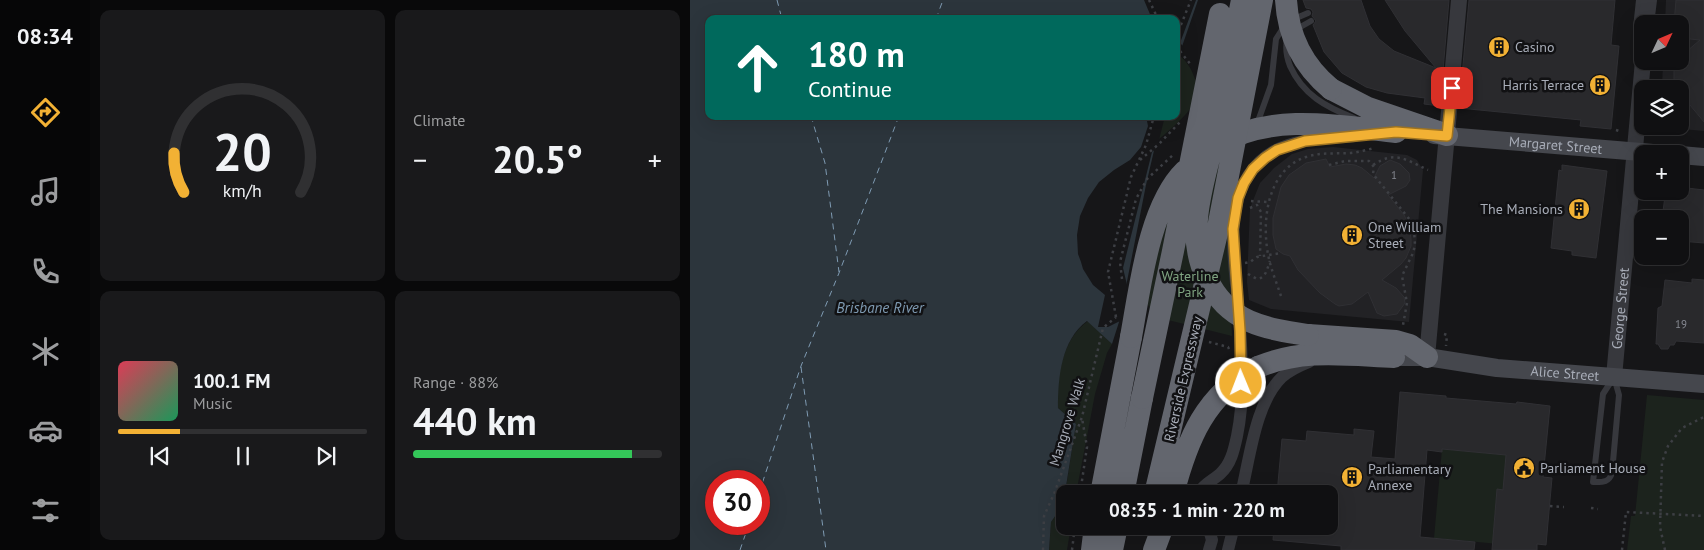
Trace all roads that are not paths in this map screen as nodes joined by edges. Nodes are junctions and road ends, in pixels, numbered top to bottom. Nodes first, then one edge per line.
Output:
1 (1242, 0) edge
2 (1262, 0) edge
3 (1286, 0) edge
4 (1459, 0) edge
5 (1639, 0) edge
6 (1649, 0) edge
7 (1221, 5) edge
8 (1308, 13) dead end
9 (1637, 15) edge
10 (1647, 15) edge
11 (1312, 21) dead end
12 (1642, 70) edge
13 (1254, 130) junction
14 (1398, 131) junction
15 (1447, 136) junction
16 (1636, 145) edge
17 (1634, 151) edge
18 (1689, 156) edge
19 (1704, 157) edge
20 (1634, 162) edge
21 (1394, 357) junction
22 (1427, 357) junction
23 (1614, 377) junction
24 (1704, 384) edge
25 (1103, 485) edge
26 (1126, 485) edge
27 (1157, 485) edge
28 (1176, 485) edge
29 (1206, 485) edge
30 (1243, 485) edge
31 (1094, 535) edge
32 (1115, 535) edge
33 (1145, 535) edge
34 (1160, 535) edge
35 (1211, 535) edge
36 (1092, 550) edge
37 (1112, 550) edge
38 (1142, 550) edge
39 (1154, 550) edge
40 (1209, 550) edge

1 - 22 highway, bridge
2 - 27 highway, Riverside Expressway, bridge
3 - 15 highway, bridge
4 - 15 street
5 - 9 lane
6 - 10 street
7 - 26 highway, bridge
8 - 13 lane
11 - 14 lane
12 - 16 street, George Street
13 - 14 highway
13 - 25 highway, bridge
14 - 15 main road, Margaret Street
14 - 29 street
15 - 17 main road, Margaret Street
15 - 22 street
18 - 19 main road
20 - 23 street, George Street
21 - 22 main road, Alice Street
21 - 28 highway, bridge
21 - 30 street
22 - 23 main road, Alice Street
23 - 23 lane, George Street
23 - 24 main road, Alice Street
31 - 36 highway
32 - 37 highway
33 - 38 highway
34 - 39 highway
35 - 40 street

